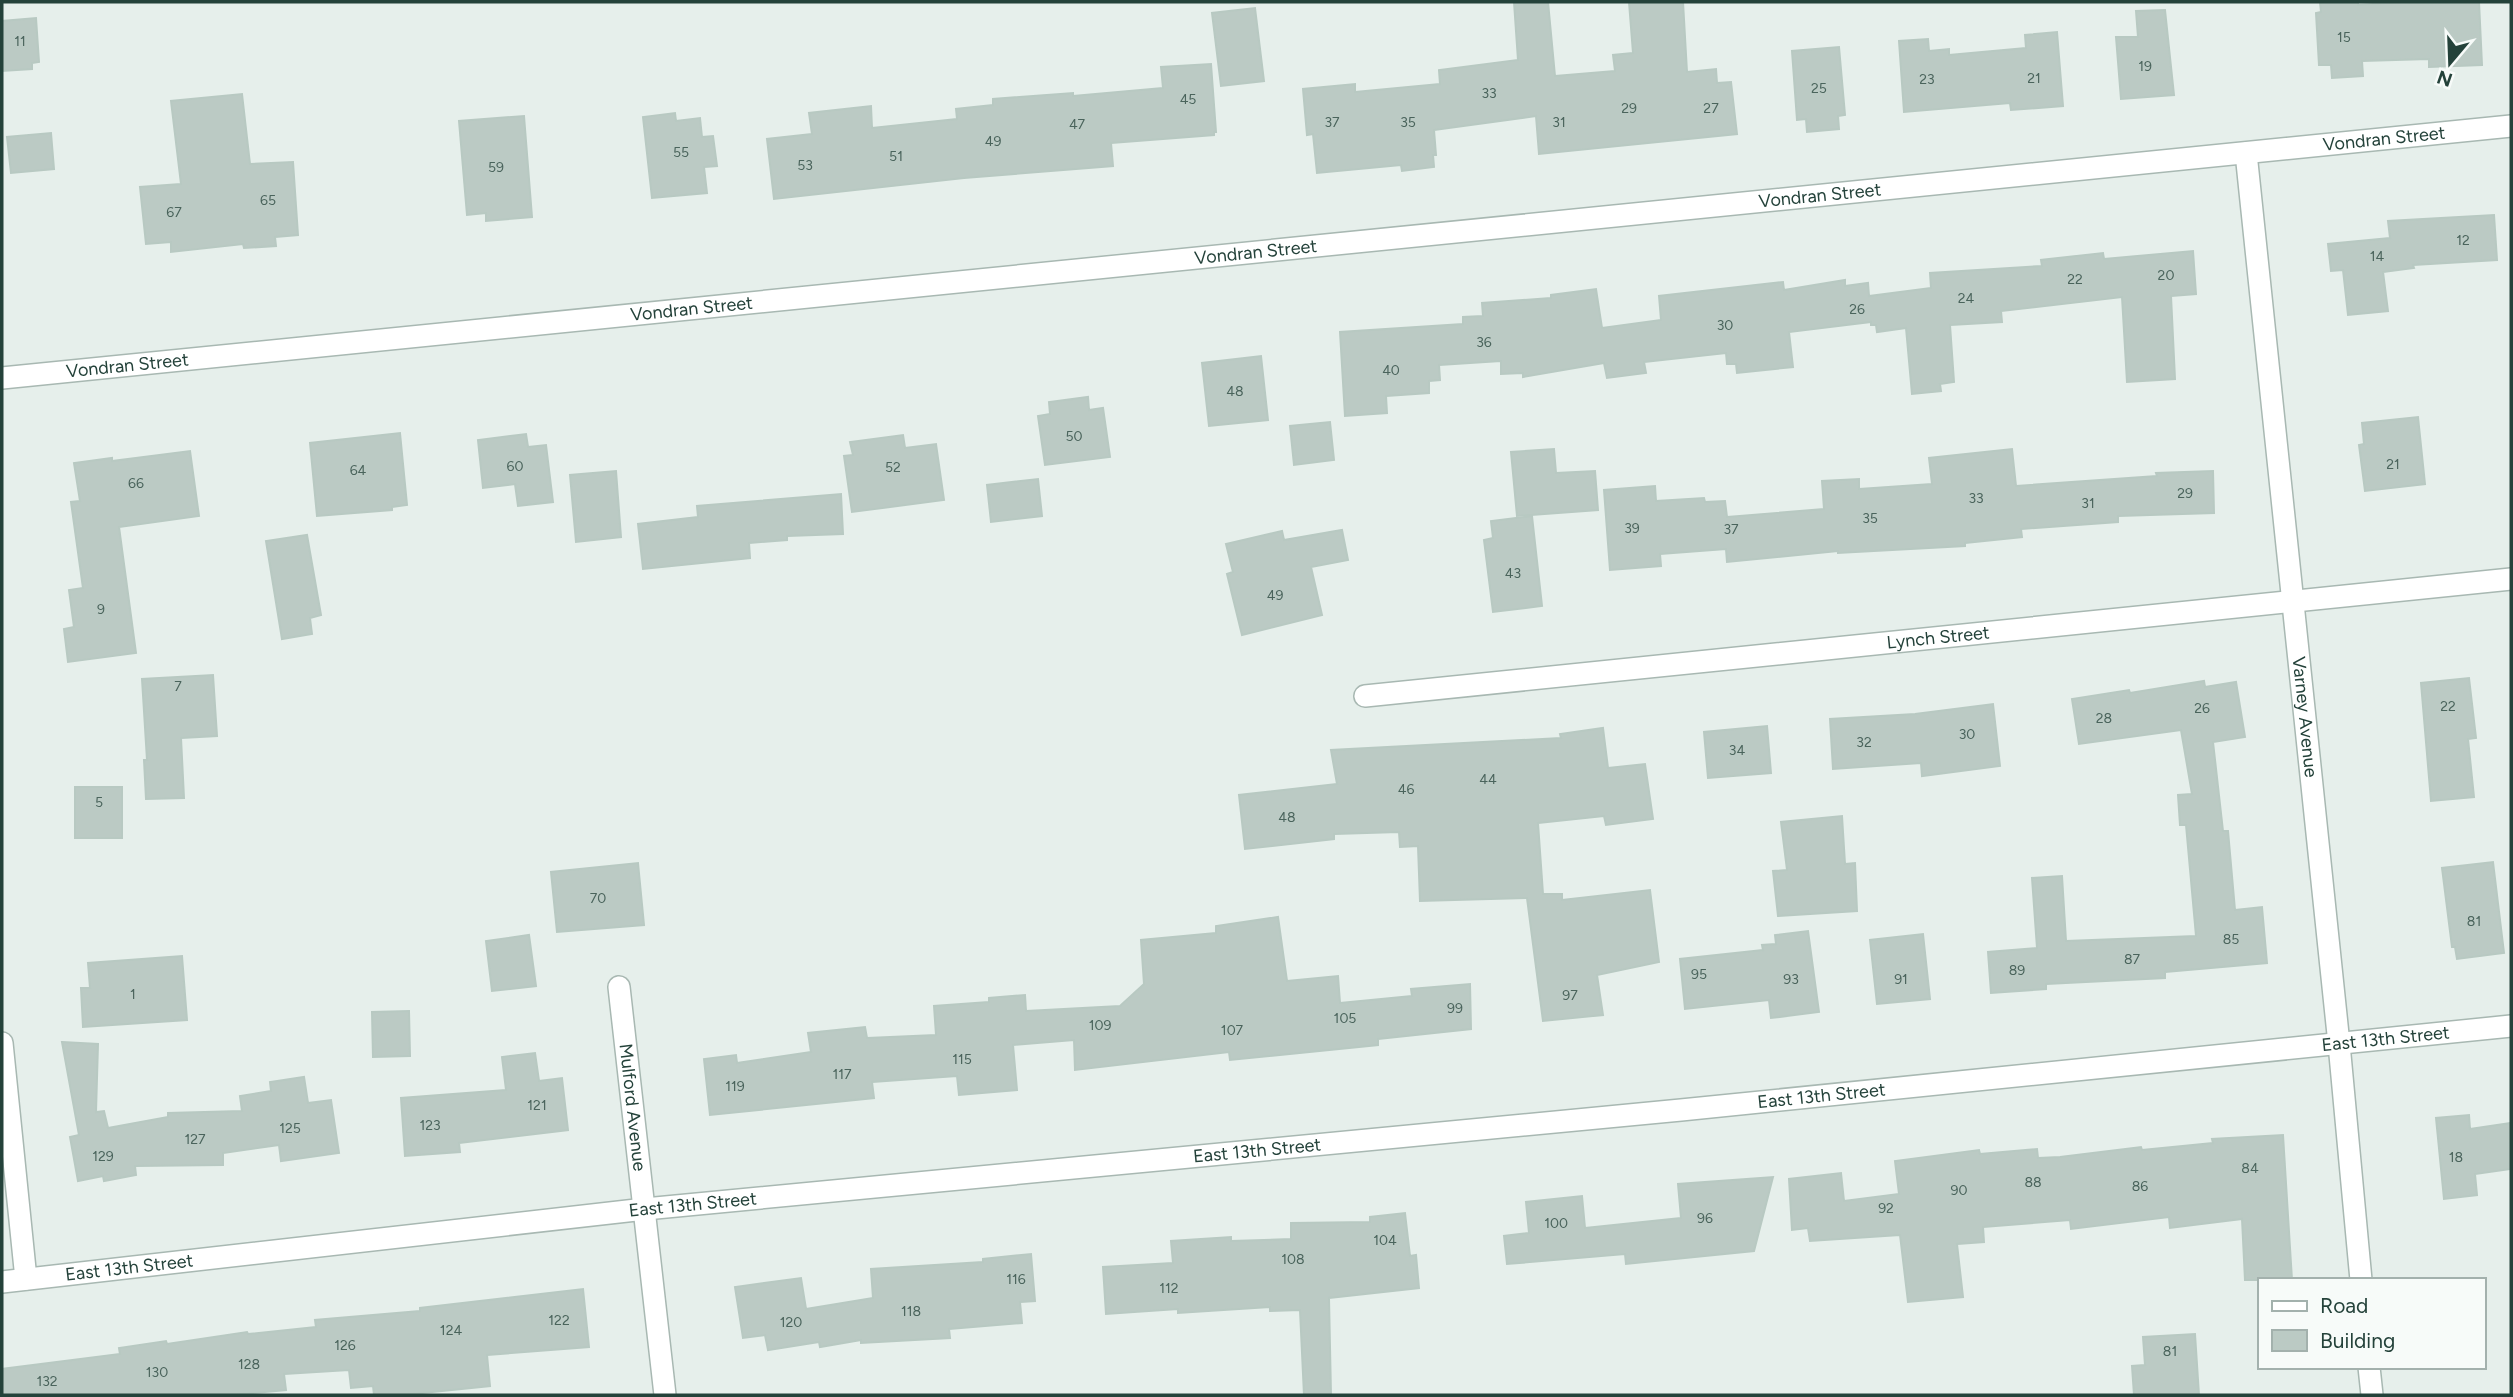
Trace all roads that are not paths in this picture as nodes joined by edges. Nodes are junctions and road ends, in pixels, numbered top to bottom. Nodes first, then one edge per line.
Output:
1 (2511, 125) edge
2 (2246, 153) junction
3 (2, 378) edge
4 (2511, 579) edge
5 (2291, 602) junction
6 (1365, 696) dead end
7 (619, 987) dead end
8 (2511, 1026) edge
9 (2, 1043) edge
10 (2339, 1044) junction
11 (645, 1209) junction
12 (2361, 1278) edge
13 (26, 1279) junction
14 (2, 1282) edge
15 (2369, 1369) edge
16 (665, 1395) edge
17 (2372, 1395) edge

1 - 2 street, Vondran Street
2 - 3 street, Vondran Street
2 - 5 street, Varney Avenue
4 - 5 street, Lynch Street
5 - 6 street, Lynch Street
5 - 10 street, Varney Avenue
7 - 11 street, Mulford Avenue
8 - 10 street, East 13th Street
9 - 13 street
10 - 11 street, East 13th Street
10 - 12 street, Varney Avenue
11 - 13 street, East 13th Street
11 - 16 street, Mulford Avenue
13 - 14 street, East 13th Street
15 - 17 street

